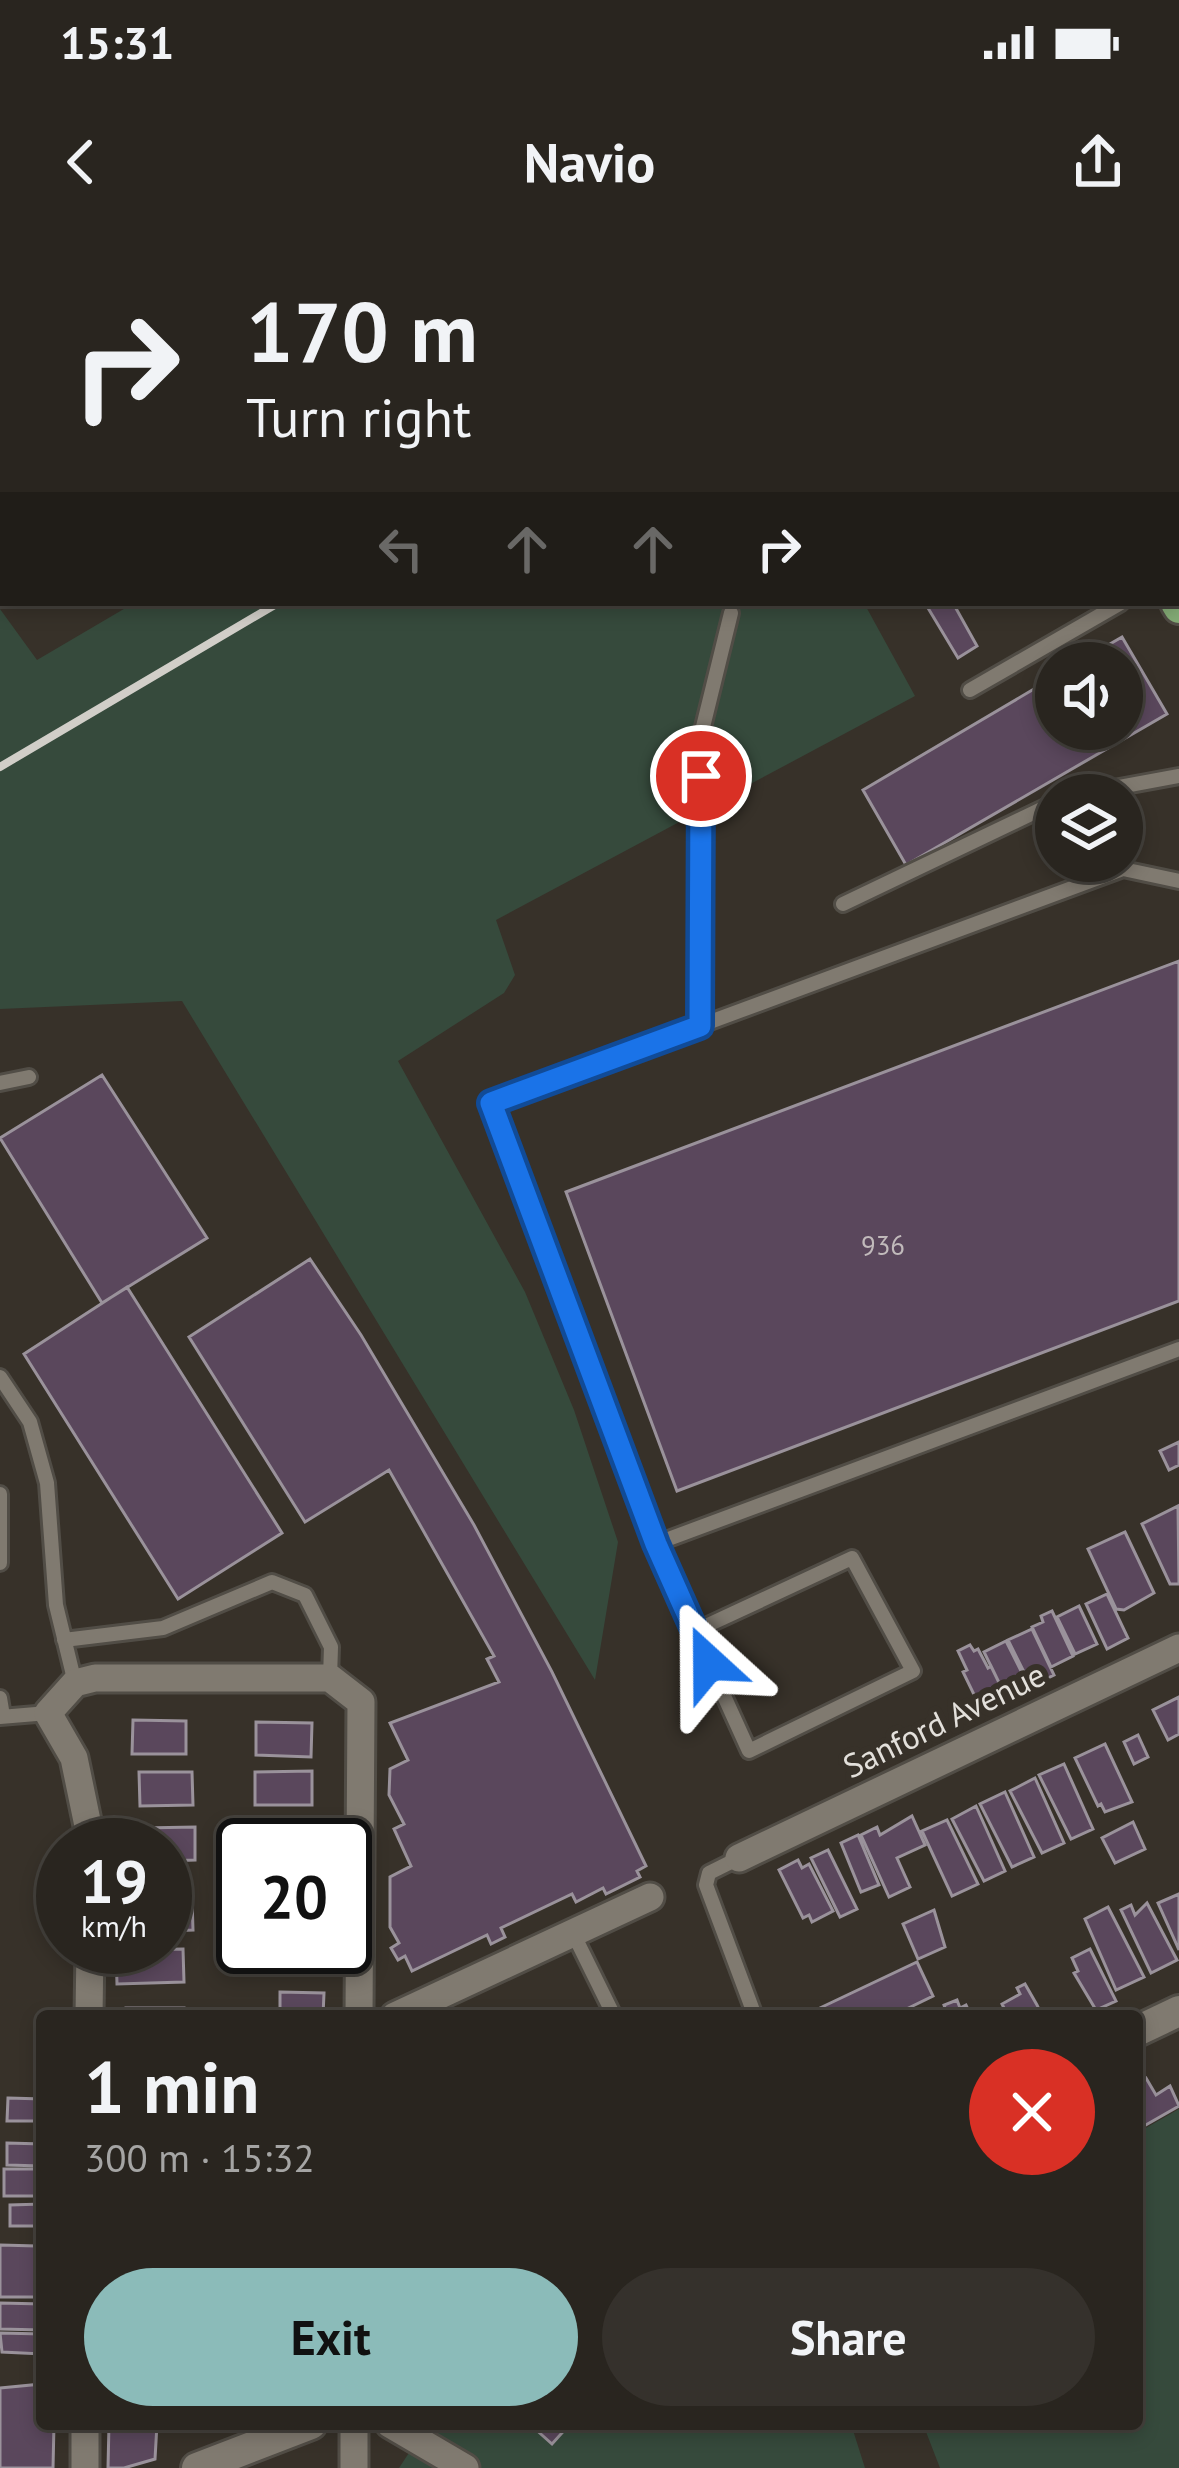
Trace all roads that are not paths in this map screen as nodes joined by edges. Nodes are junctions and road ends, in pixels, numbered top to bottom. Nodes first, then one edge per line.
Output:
1 (1116, 606) edge
2 (731, 613) dead end
3 (970, 690) dead end
4 (1179, 776) edge
5 (1143, 783) edge
6 (1035, 812) edge
7 (1179, 881) edge
8 (843, 904) dead end
9 (700, 1026) junction
10 (29, 1077) dead end
11 (0, 1083) edge
12 (1179, 1349) edge
13 (0, 1377) edge
14 (0, 1494) edge
15 (656, 1544) junction
16 (0, 1562) edge
17 (695, 1631) junction
18 (64, 1640) junction
19 (1179, 1648) edge
20 (330, 1678) junction
21 (74, 1683) junction
22 (0, 1698) edge
23 (48, 1713) junction
24 (1, 1716) edge
25 (86, 1818) edge
26 (739, 1858) joint
27 (650, 1897) dead end
28 (573, 1933) junction
29 (90, 1974) edge
30 (89, 2010) edge
31 (359, 2010) edge
32 (408, 2010) edge
33 (611, 2010) edge
34 (753, 2010) edge
35 (1179, 2011) edge
36 (1143, 2028) edge
37 (85, 2430) edge
38 (292, 2430) edge
39 (354, 2430) edge
40 (400, 2430) edge
41 (85, 2468) edge
42 (197, 2468) edge
43 (354, 2468) edge
44 (465, 2468) edge

1 - 3 lane
2 - 9 lane
4 - 5 lane
6 - 8 lane
7 - 9 lane
9 - 15 lane
10 - 11 lane
12 - 15 lane
13 - 18 lane
14 - 16 lane
15 - 17 lane
17 - 17 lane
18 - 20 lane
18 - 21 lane
19 - 26 street, Sanford Avenue
20 - 21 street
20 - 31 street
21 - 23 street
22 - 24 lane
23 - 24 lane
23 - 25 street
26 - 34 lane
27 - 28 street
28 - 32 street
28 - 33 lane
29 - 30 street
35 - 36 main road
37 - 41 street
38 - 42 main road
39 - 43 street
40 - 44 street

